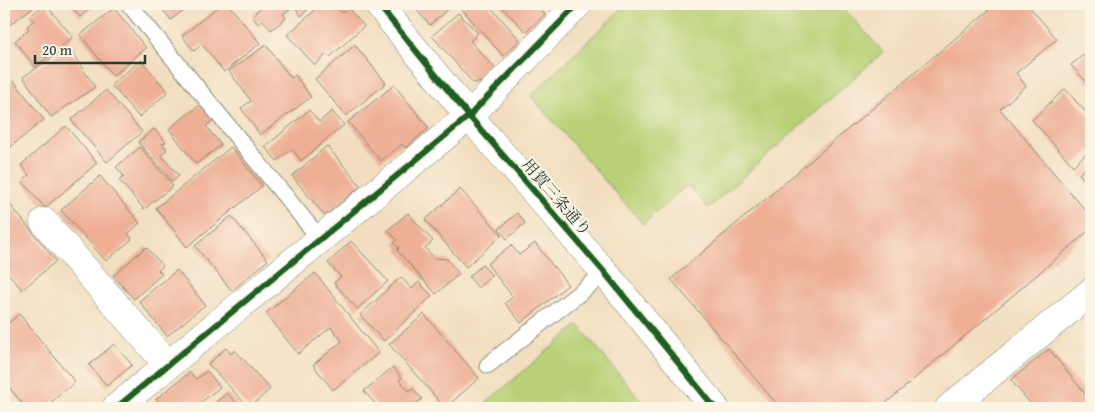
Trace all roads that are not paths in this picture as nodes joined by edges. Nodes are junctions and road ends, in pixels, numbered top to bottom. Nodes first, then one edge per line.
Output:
1 (129, 4) edge
2 (378, 4) edge
3 (578, 4) edge
4 (470, 116) junction
5 (44, 222) dead end
6 (320, 239) junction
7 (605, 273) junction
8 (1091, 292) edge
9 (168, 365) junction
10 (488, 365) dead end
11 (116, 408) edge
12 (715, 408) edge
13 (949, 408) edge

1 - 6 lane
2 - 4 street, 用賀三条通り
3 - 4 street
4 - 6 street
4 - 7 street, 用賀三条通り
5 - 9 street
6 - 9 street
7 - 10 lane
7 - 12 street, 用賀三条通り
8 - 13 street
9 - 11 street

